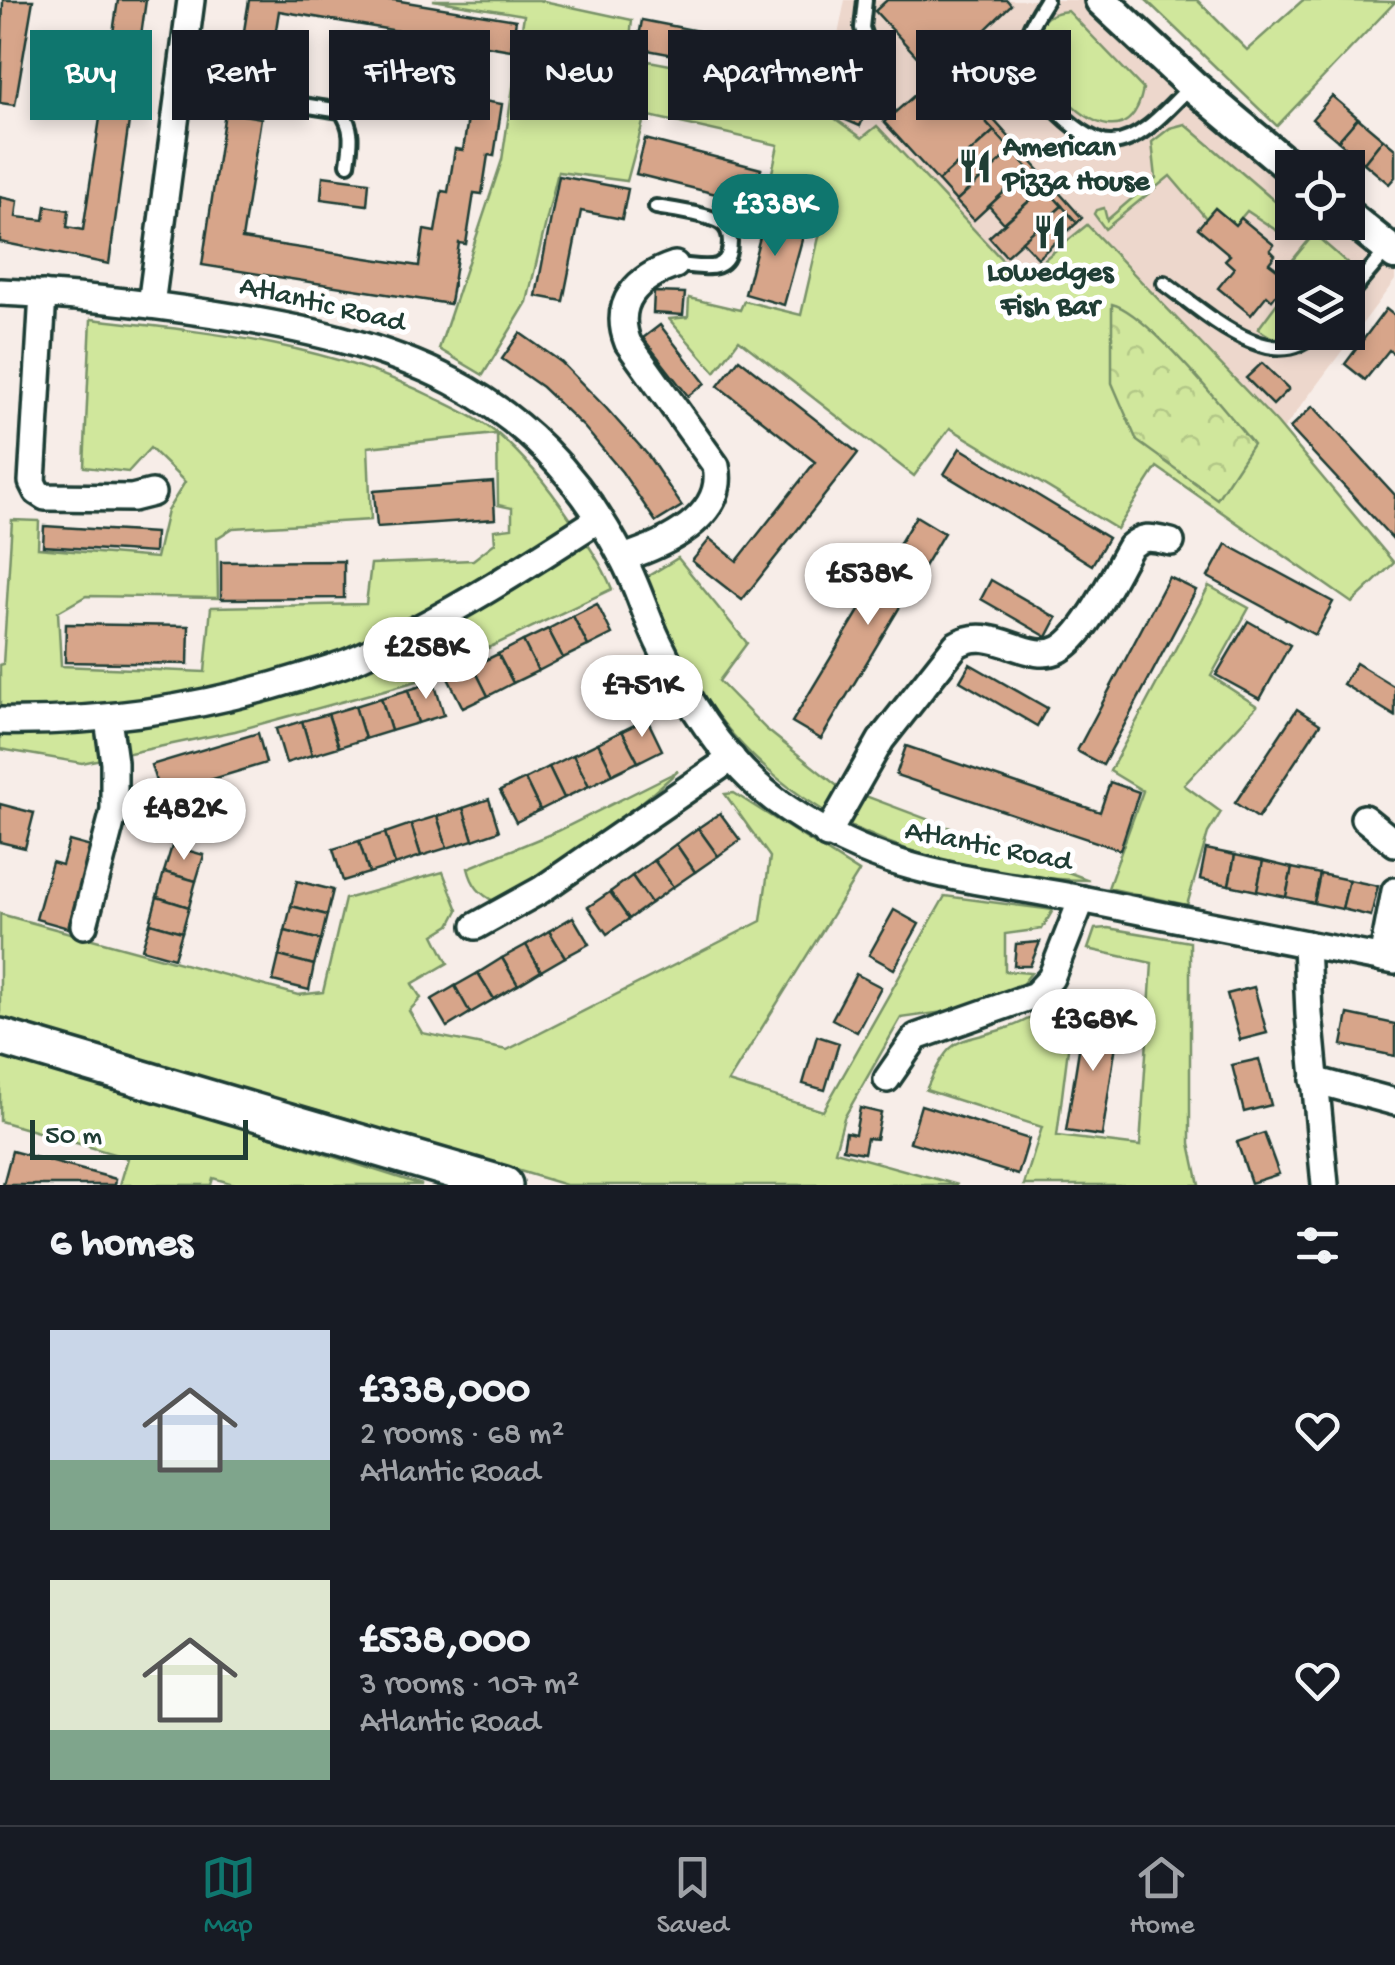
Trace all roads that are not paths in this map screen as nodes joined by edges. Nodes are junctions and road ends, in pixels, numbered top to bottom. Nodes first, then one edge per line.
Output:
1 (191, 0) edge
2 (866, 0) edge
3 (1046, 0) edge
4 (1101, 0) edge
5 (187, 30) edge
6 (863, 30) edge
7 (1192, 85) junction
8 (309, 106) edge
9 (175, 120) edge
10 (1275, 155) edge
11 (348, 164) dead end
12 (656, 207) dead end
13 (1365, 228) edge
14 (1393, 248) edge
15 (675, 265) joint
16 (1365, 278) edge
17 (1164, 283) dead end
18 (0, 292) edge
19 (44, 294) junction
20 (150, 304) junction
21 (1275, 349) edge
22 (152, 493) dead end
23 (599, 519) junction
24 (1171, 542) dead end
25 (623, 558) junction
26 (108, 719) junction
27 (0, 721) edge
28 (732, 758) junction
29 (1364, 818) dead end
30 (827, 834) junction
31 (1395, 843) edge
32 (1395, 891) edge
33 (1082, 900) junction
34 (84, 926) dead end
35 (476, 926) dead end
36 (1306, 944) junction
37 (1389, 960) edge
38 (0, 1038) edge
39 (887, 1079) dead end
40 (1314, 1080) junction
41 (1395, 1102) edge
42 (504, 1185) edge
43 (1325, 1185) edge

1 - 5 street
2 - 6 lane
3 - 7 lane
4 - 7 street
7 - 10 street
8 - 11 lane
9 - 20 street
12 - 15 lane
13 - 14 street
14 - 16 lane
15 - 25 street
17 - 21 lane
18 - 19 street, Atlantic Road
19 - 20 street, Atlantic Road
19 - 22 street
20 - 23 street, Atlantic Road
23 - 25 street, Atlantic Road
23 - 26 street
24 - 30 street
25 - 28 street, Atlantic Road
26 - 27 street
26 - 34 street
28 - 30 street, Atlantic Road
28 - 35 street
29 - 31 street
30 - 33 street, Atlantic Road
32 - 37 street, Atlantic Road
33 - 36 street, Atlantic Road
33 - 39 street, Atlantic Road
36 - 37 street, Atlantic Road
36 - 40 street
38 - 42 main road
40 - 41 street
40 - 43 street

